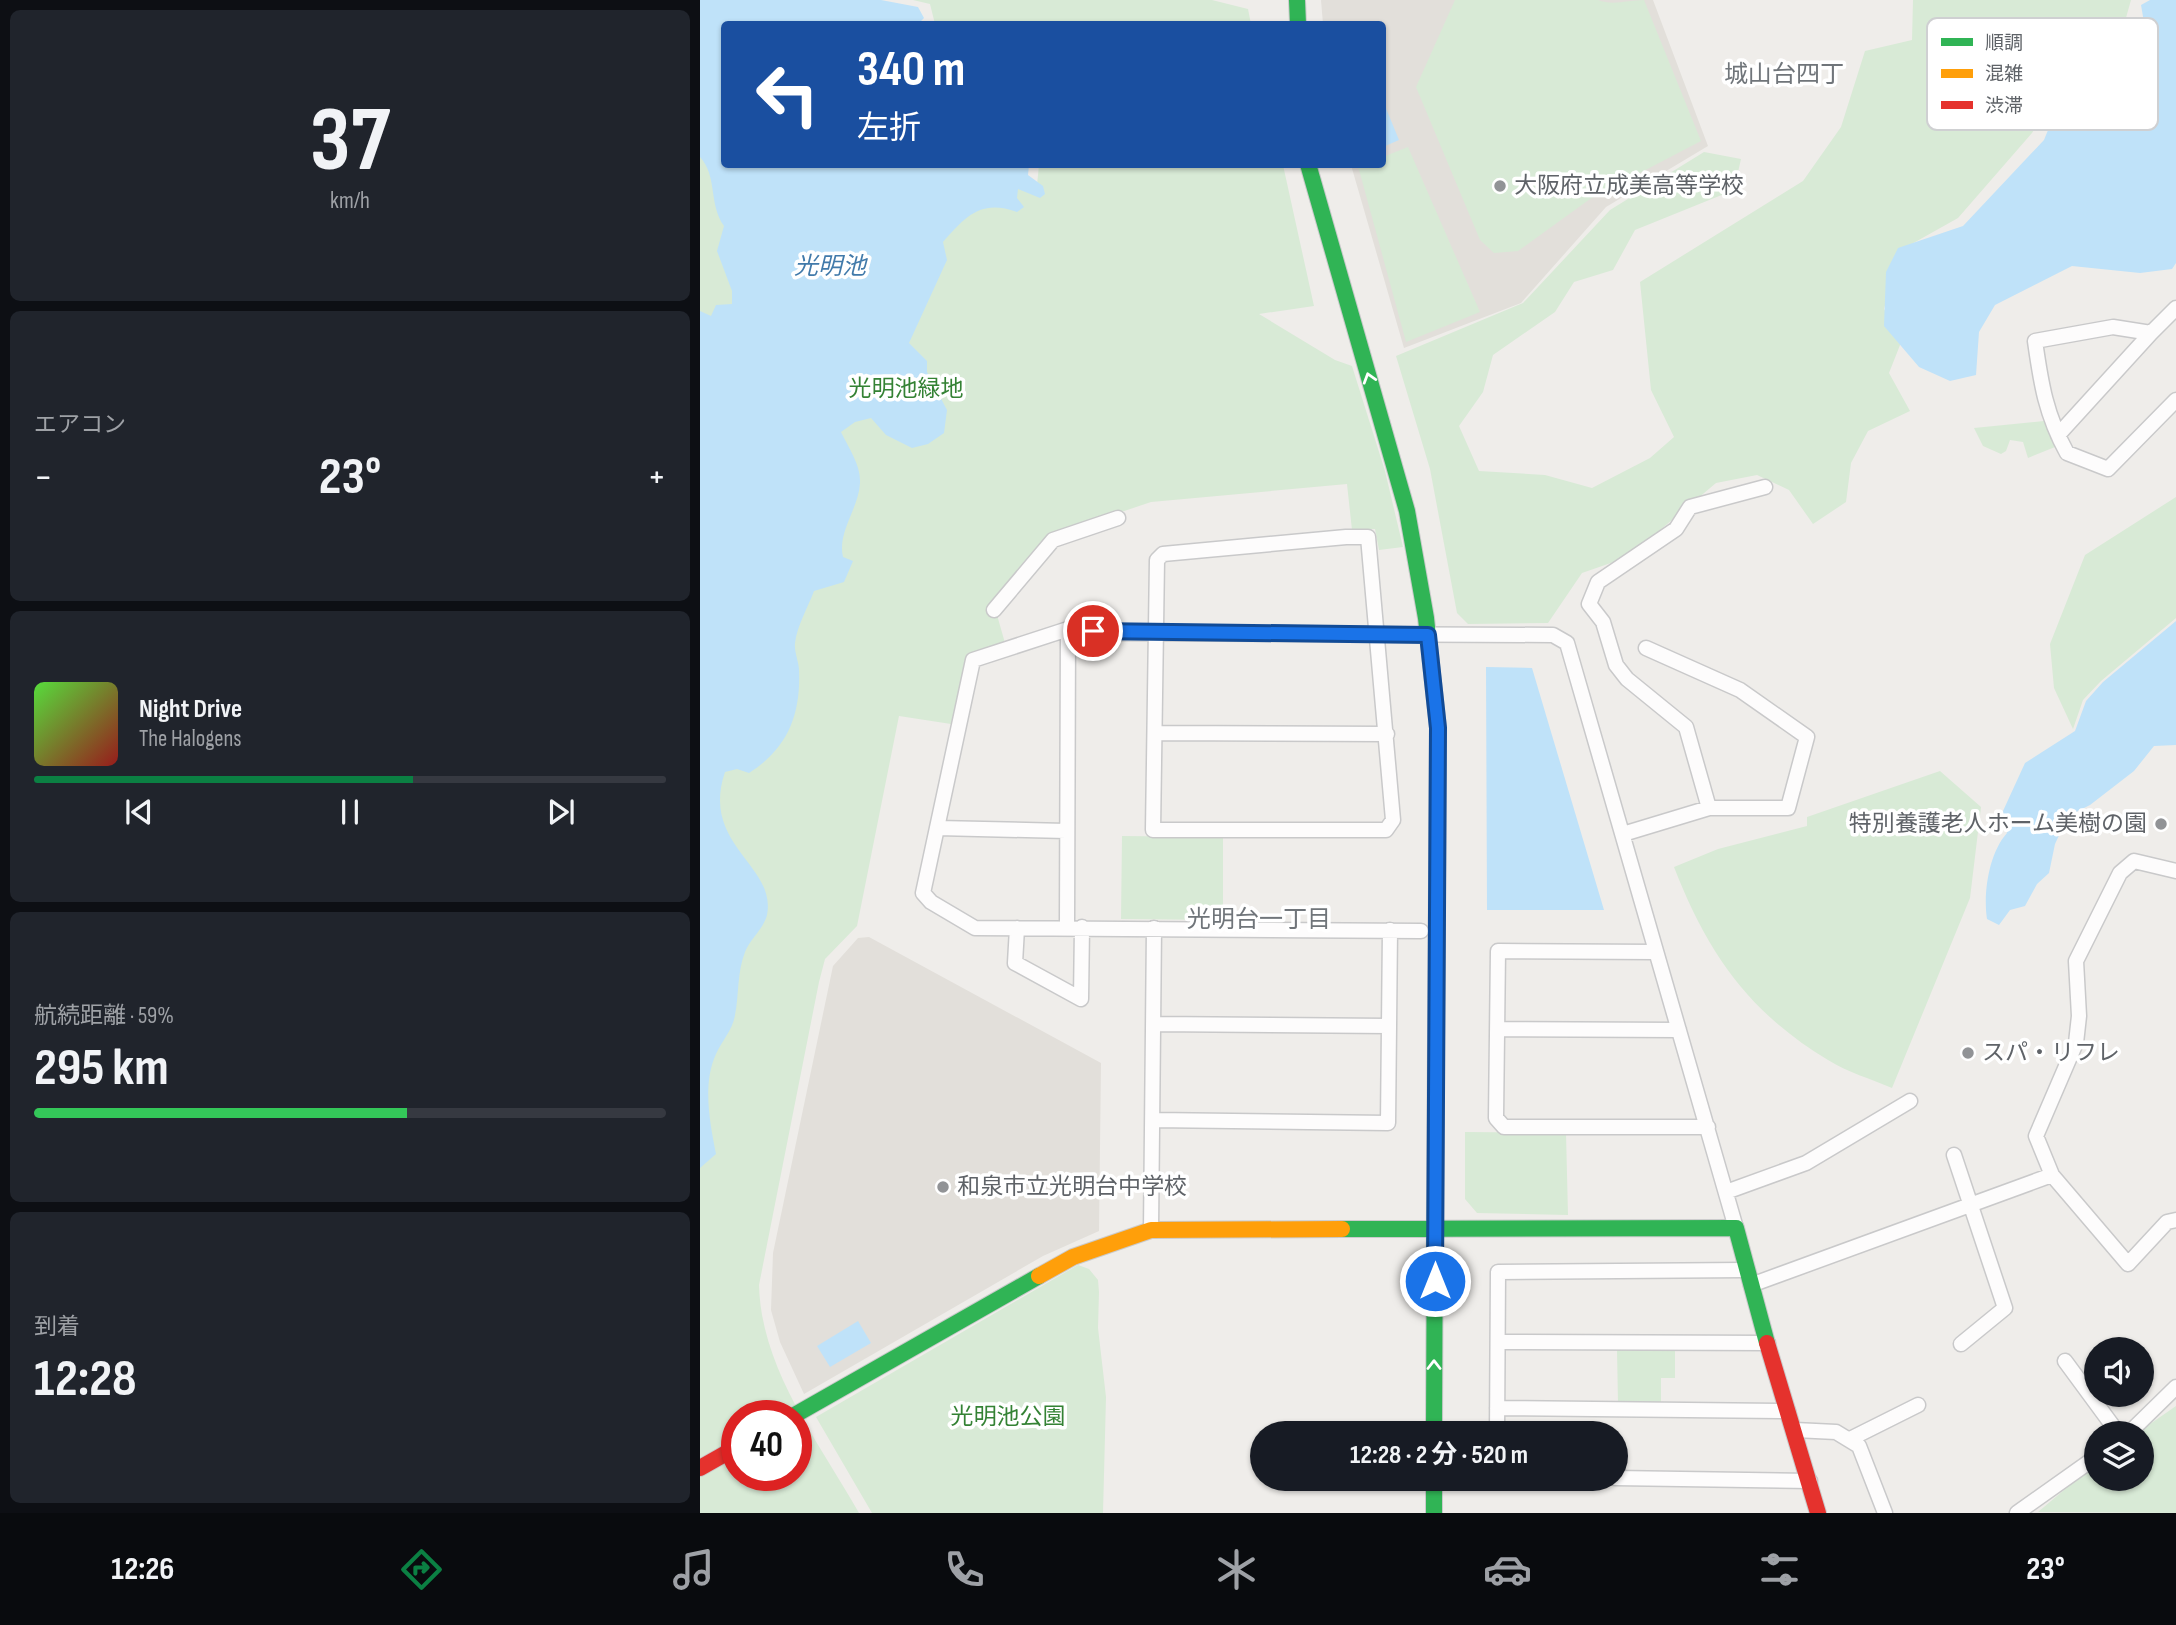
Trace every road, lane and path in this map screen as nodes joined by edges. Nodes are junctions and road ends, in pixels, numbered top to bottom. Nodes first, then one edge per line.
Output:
1 (1283, 0) edge
2 (1297, 0) edge
3 (1284, 21) edge
4 (1298, 21) edge
5 (1309, 168) edge
6 (1323, 168) edge
7 (2176, 308) edge
8 (2151, 333) junction
9 (2176, 400) edge
10 (2057, 435) junction
11 (1765, 487) dead end
12 (1118, 518) dead end
13 (994, 610) dead end
14 (1068, 629) junction
15 (1155, 633) junction
16 (1377, 633) junction
17 (1435, 635) junction
18 (1646, 648) dead end
19 (1156, 733) junction
20 (1387, 734) junction
21 (1709, 808) junction
22 (938, 828) junction
23 (1066, 831) junction
24 (1623, 834) junction
25 (2176, 870) edge
26 (1067, 926) junction
27 (1082, 927) junction
28 (1017, 928) junction
29 (1154, 928) junction
30 (1390, 930) junction
31 (1421, 931) dead end
32 (1656, 952) junction
33 (1155, 1024) junction
34 (1389, 1026) junction
35 (1499, 1029) junction
36 (1679, 1030) junction
37 (1910, 1101) dead end
38 (1154, 1120) junction
39 (1707, 1127) junction
40 (1954, 1155) dead end
41 (2052, 1175) junction
42 (1726, 1192) junction
43 (1973, 1204) junction
44 (2176, 1220) edge
45 (1736, 1228) junction
46 (1150, 1230) junction
47 (1441, 1230) junction
48 (1748, 1278) junction
49 (1499, 1342) junction
50 (1768, 1343) junction
51 (1961, 1344) dead end
52 (2065, 1361) dead end
53 (2176, 1387) edge
54 (812, 1405) edge
55 (1918, 1405) dead end
56 (1497, 1408) junction
57 (1788, 1411) junction
58 (1434, 1421) edge
59 (1448, 1421) edge
60 (1497, 1421) edge
61 (2109, 1421) edge
62 (2141, 1421) edge
63 (1795, 1430) junction
64 (1850, 1438) junction
65 (721, 1456) edge
66 (2084, 1466) edge
67 (700, 1468) edge
68 (1628, 1478) edge
69 (1810, 1481) junction
70 (1434, 1491) edge
71 (1448, 1491) edge
72 (1434, 1513) edge
73 (1448, 1513) edge
74 (1818, 1513) edge
75 (1885, 1513) edge
76 (2018, 1513) edge

1 - 3 street
2 - 4 street
17 -> 5 street
6 - 17 street
7 - 8 street
8 - 10 street
8 - 10 street
9 - 10 street
11 - 21 street
12 - 13 street
14 - 15 street
14 - 22 street
14 - 23 street
15 - 16 street
15 - 16 street
15 - 19 street
16 - 17 street
16 - 20 street
17 - 24 street
17 - 47 street
18 - 21 street
19 - 20 street
19 - 20 street
21 - 24 street
22 - 23 street
22 - 28 street
23 - 26 street
24 - 32 street
25 - 41 street
26 - 27 street
26 - 28 street
27 - 28 street
27 - 29 street
29 - 30 street
29 - 33 street
30 - 31 street
30 - 34 street
32 - 35 street
32 - 36 street
33 - 34 street
33 - 38 street
34 - 38 street
35 - 36 street
35 - 39 street
36 - 39 street
37 - 42 street
38 - 46 street
39 - 42 street
40 - 43 street
41 - 43 street
41 - 44 street
42 - 45 street
43 - 48 street
43 - 51 street
45 - 47 street
45 - 48 street
46 - 47 street
46 - 54 street
58 -> 47 street
47 - 59 street
48 - 49 street
48 - 50 street
49 - 50 street
49 - 56 street
50 - 57 street
52 - 61 street
53 - 62 street
55 - 64 street
56 - 57 street
56 - 60 street
57 - 63 street
63 - 64 street
63 - 69 street
64 - 75 street
65 - 67 street
66 - 76 street
68 - 69 street
69 - 74 street
70 - 72 street
71 - 73 street

